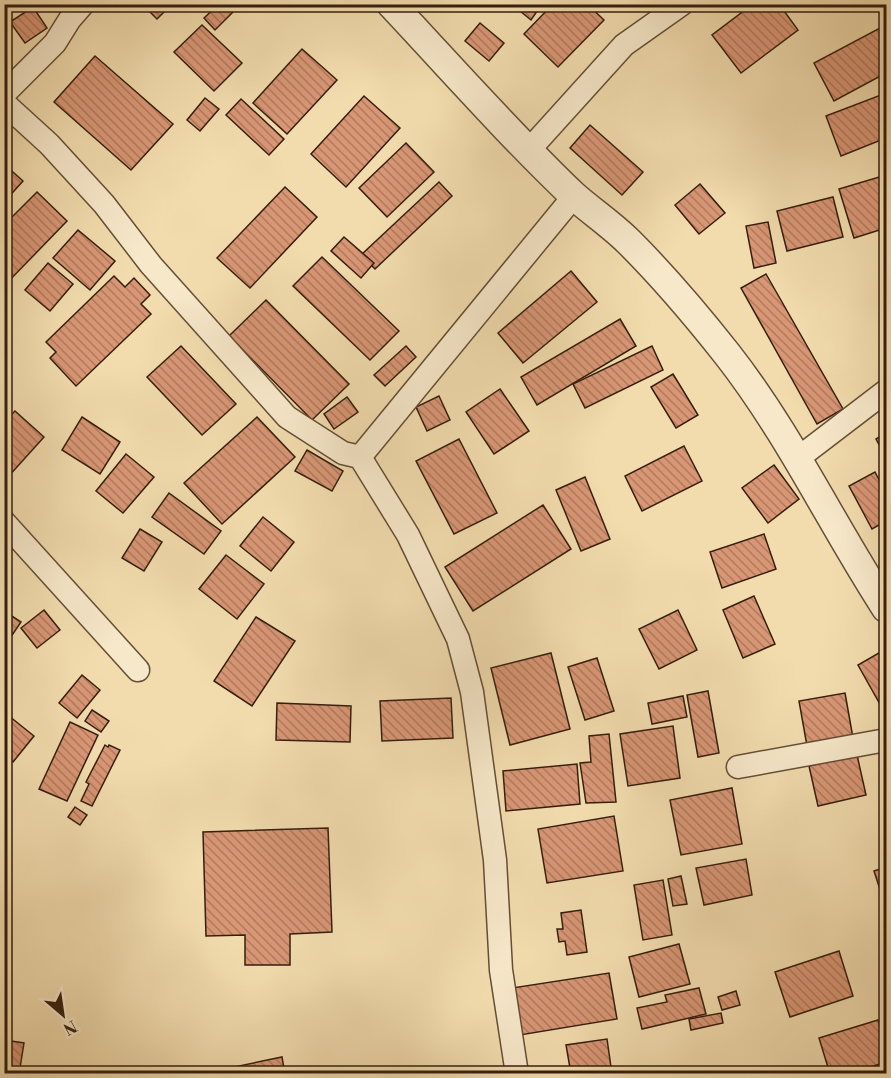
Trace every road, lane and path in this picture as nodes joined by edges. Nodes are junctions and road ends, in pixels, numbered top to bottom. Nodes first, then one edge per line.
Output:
1 (83, 4) edge
2 (391, 4) edge
3 (682, 4) edge
4 (4, 94) edge
5 (4, 103) edge
6 (529, 150) junction
7 (574, 196) junction
8 (886, 391) edge
9 (360, 457) junction
10 (797, 459) junction
11 (4, 522) edge
12 (886, 608) edge
13 (138, 670) dead end
14 (886, 740) edge
15 (738, 767) dead end
16 (518, 1074) edge

1 - 4 street
2 - 6 street
3 - 6 street
5 - 9 street
6 - 7 street
7 - 9 street
7 - 10 street
8 - 10 street
9 - 16 street
10 - 12 street
11 - 13 street
14 - 15 street

